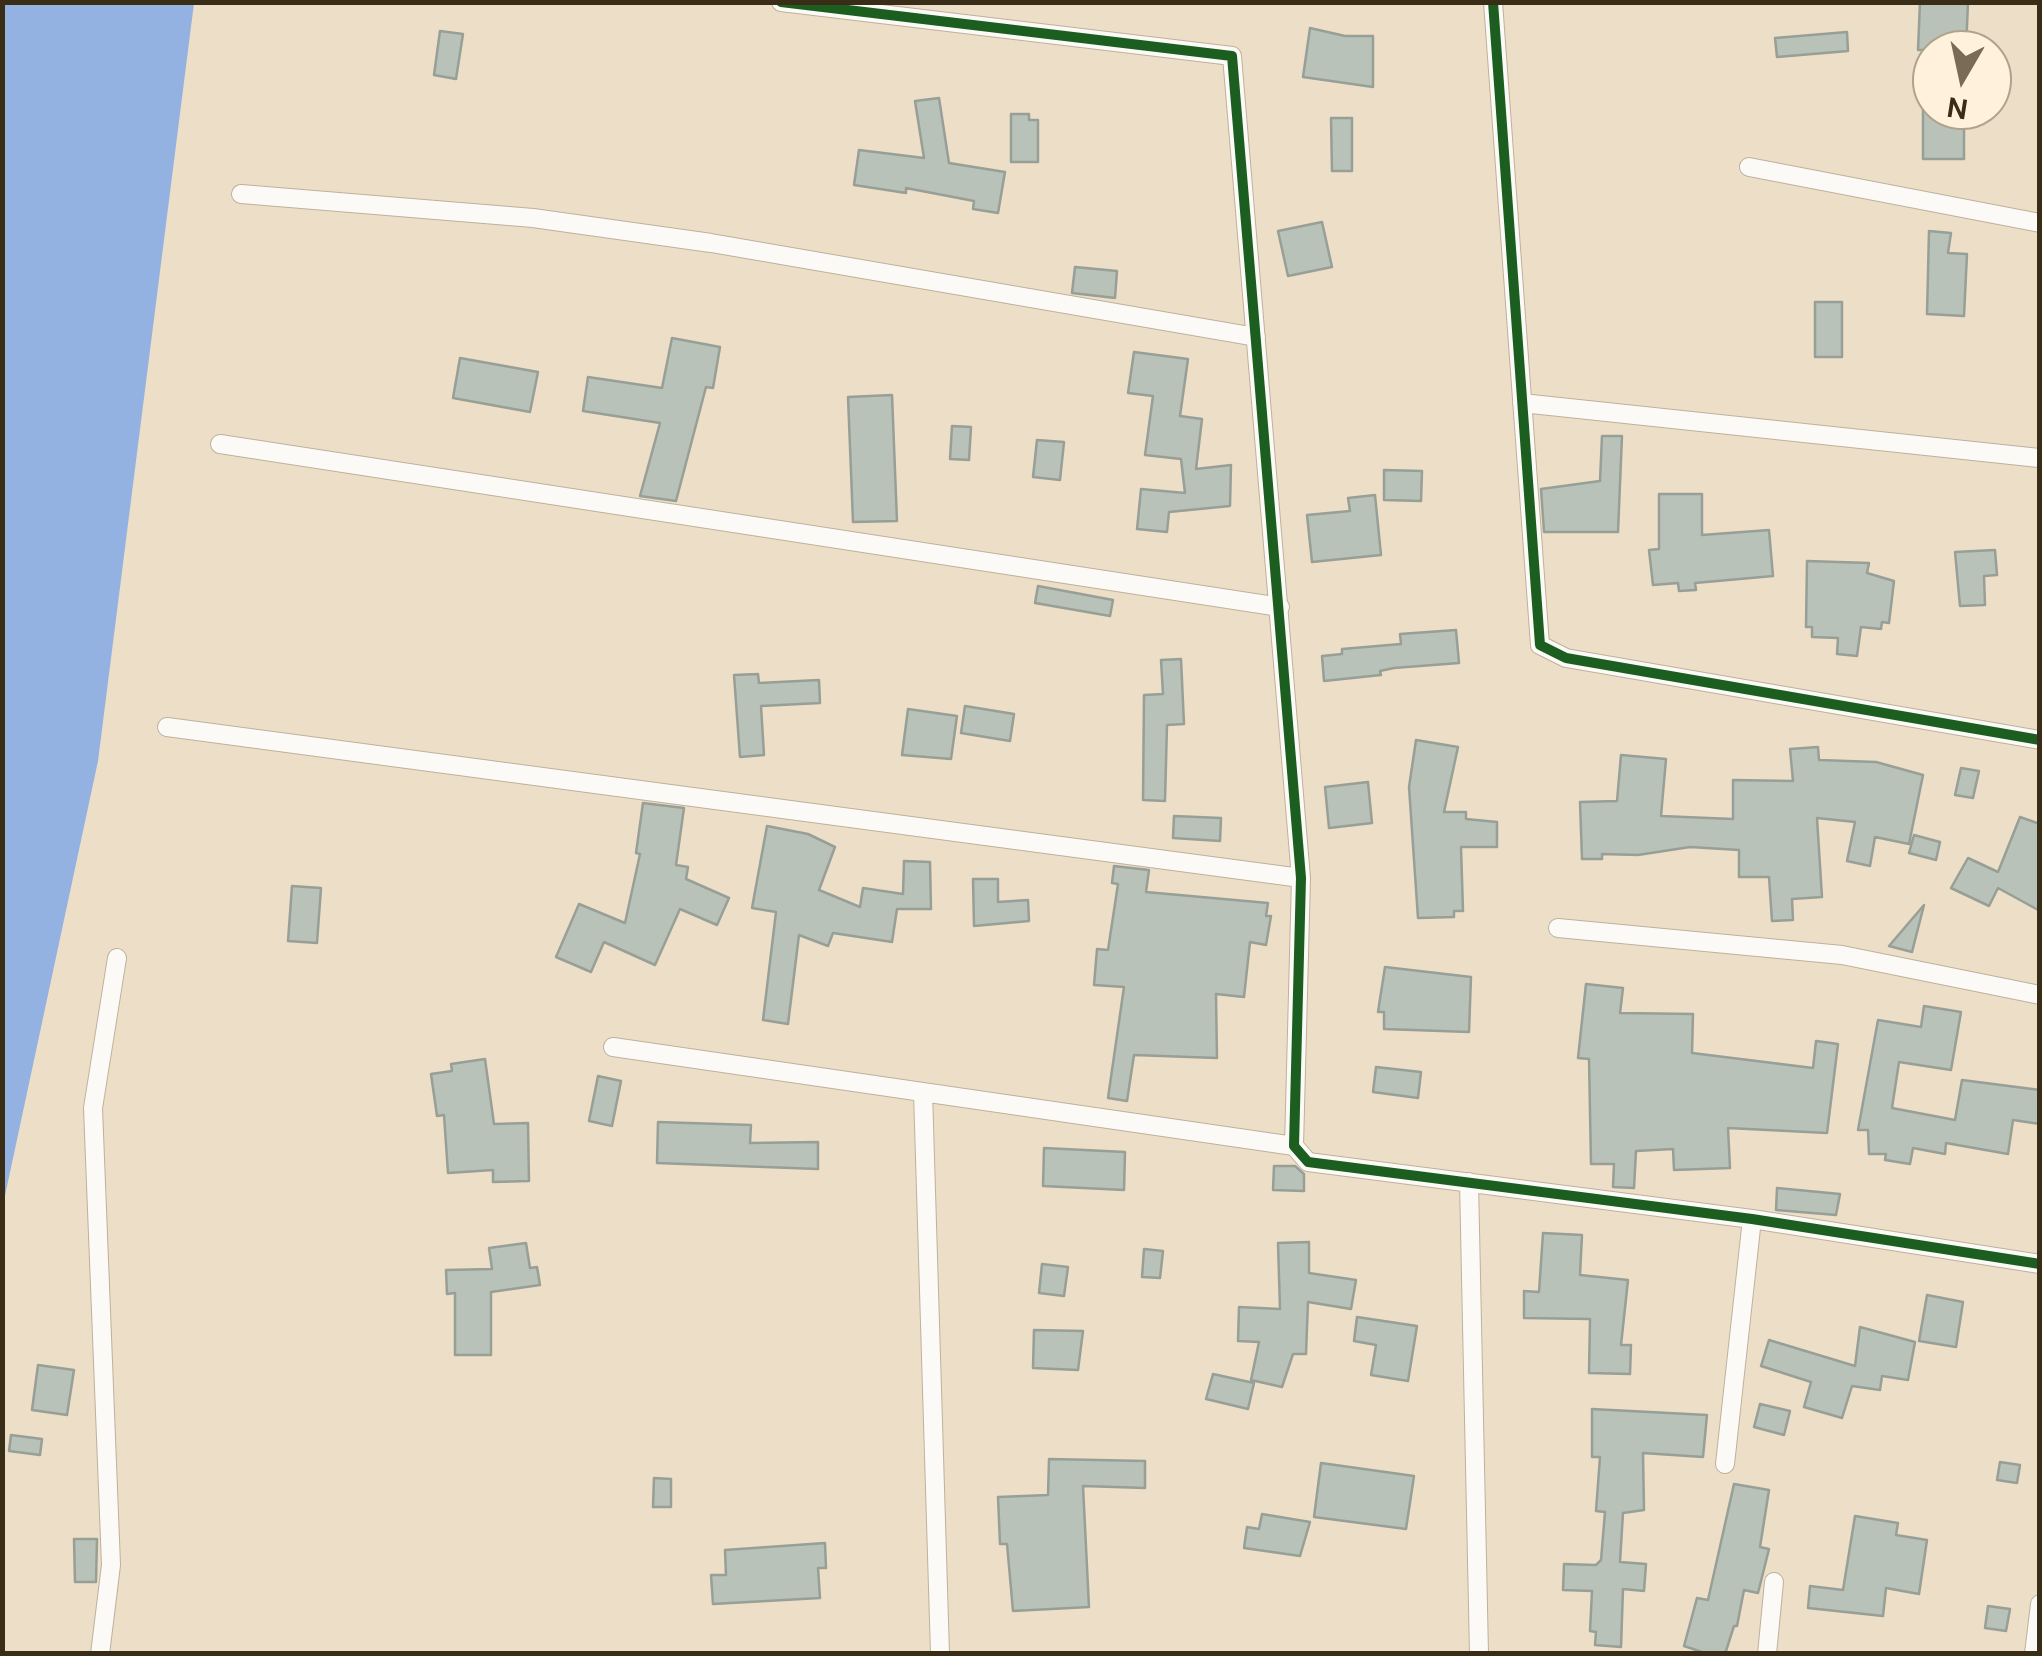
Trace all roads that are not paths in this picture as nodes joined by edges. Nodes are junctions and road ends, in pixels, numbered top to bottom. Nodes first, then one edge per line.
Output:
1 (781, 2) edge
2 (1493, 2) edge
3 (1749, 167) dead end
4 (241, 194) dead end
5 (2040, 223) edge
6 (1256, 337) junction
7 (1522, 404) junction
8 (220, 444) dead end
9 (2039, 458) edge
10 (1280, 607) junction
11 (167, 727) dead end
12 (2040, 740) edge
13 (1301, 878) junction
14 (1558, 928) dead end
15 (117, 958) dead end
16 (2040, 995) edge
17 (613, 1047) dead end
18 (922, 1092) junction
19 (1294, 1146) junction
20 (1469, 1182) junction
21 (1752, 1220) junction
22 (2040, 1264) edge
23 (1726, 1464) dead end
24 (1774, 1582) dead end
25 (2040, 1604) edge
26 (100, 1654) edge
27 (940, 1654) edge
28 (1479, 1654) edge
29 (1767, 1654) edge
30 (2034, 1654) edge

1 - 6 street
2 - 7 street
3 - 5 street
4 - 6 street
6 - 10 street
7 - 9 street
7 - 12 street
8 - 10 street
10 - 13 street
11 - 13 street
13 - 19 street
14 - 16 street
15 - 26 street
17 - 18 street
18 - 19 street
18 - 27 street
19 - 20 street
20 - 21 street
20 - 28 street
21 - 22 street
21 - 23 street
24 - 29 street
25 - 30 street

